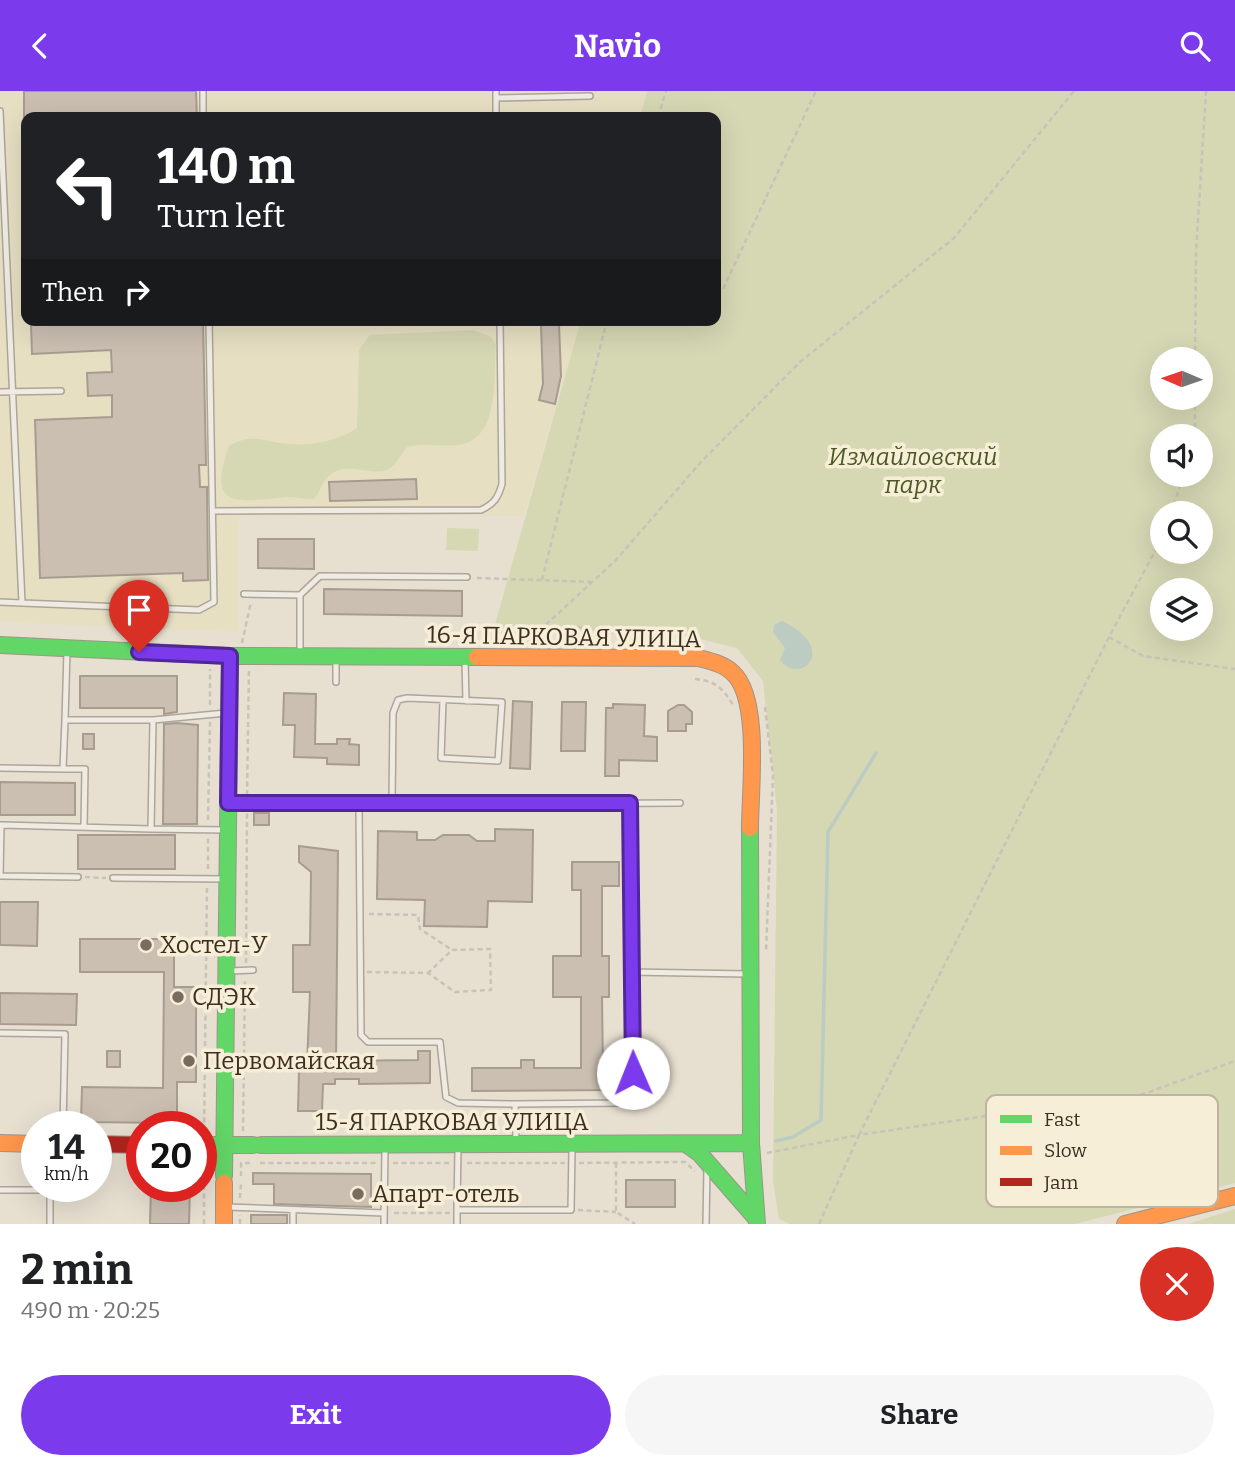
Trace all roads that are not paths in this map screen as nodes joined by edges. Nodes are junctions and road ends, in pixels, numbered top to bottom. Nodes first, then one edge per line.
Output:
1 (203, 91) edge
2 (496, 95) edge
3 (590, 96) dead end
4 (0, 111) edge
5 (203, 112) edge
6 (3, 241) edge
7 (209, 326) edge
8 (500, 326) edge
9 (61, 391) dead end
10 (0, 392) edge
11 (13, 392) junction
12 (214, 511) junction
13 (467, 577) road end
14 (244, 594) dead end
15 (299, 594) junction
16 (0, 602) edge
17 (22, 603) junction
18 (0, 645) edge
19 (67, 648) junction
20 (236, 651) junction
21 (300, 657) junction
22 (337, 657) junction
23 (465, 658) junction
24 (336, 682) dead end
25 (443, 700) junction
26 (466, 701) junction
27 (229, 713) junction
28 (65, 720) junction
29 (153, 720) junction
30 (0, 768) edge
31 (64, 769) junction
32 (228, 803) junction
33 (630, 803) junction
34 (680, 803) dead end
35 (359, 804) junction
36 (392, 804) junction
37 (1, 825) edge
38 (84, 827) junction
39 (150, 829) junction
40 (228, 831) junction
41 (1, 876) edge
42 (78, 877) road end
43 (113, 879) road end
44 (228, 880) junction
45 (249, 970) road end
46 (227, 971) junction
47 (631, 972) junction
48 (750, 975) junction
49 (0, 1033) edge
50 (514, 1104) junction
51 (63, 1111) edge
52 (217, 1142) edge
53 (0, 1143) edge
54 (21, 1144) edge
55 (572, 1144) junction
56 (686, 1144) junction
57 (225, 1145) junction
58 (385, 1145) junction
59 (458, 1145) junction
60 (516, 1145) junction
61 (751, 1149) junction
62 (704, 1169) junction
63 (0, 1189) edge
64 (21, 1189) edge
65 (1235, 1196) edge
66 (1218, 1200) edge
67 (50, 1202) edge
68 (1192, 1207) edge
69 (293, 1212) junction
70 (457, 1212) junction
71 (384, 1213) junction
72 (224, 1216) edge
73 (754, 1221) edge
74 (50, 1224) edge
75 (293, 1224) edge
76 (384, 1224) edge
77 (457, 1224) edge
78 (706, 1224) edge
79 (1125, 1224) edge

1 - 5 lane
2 - 3 lane
4 - 6 lane
6 - 11 lane
7 - 12 lane
8 - 12 lane
9 - 11 lane
10 - 11 lane
11 - 17 lane
12 - 17 lane
13 - 15 lane
14 - 15 lane
15 - 21 lane
16 - 17 lane
18 - 19 main road, 16-Я ПАРКОВАЯ УЛИЦА
19 - 20 main road, 16-Я ПАРКОВАЯ УЛИЦА
19 - 28 lane
20 - 21 main road, 16-Я ПАРКОВАЯ УЛИЦА
20 - 27 main road
21 - 22 main road, 16-Я ПАРКОВАЯ УЛИЦА
22 - 23 main road, 16-Я ПАРКОВАЯ УЛИЦА
22 - 24 lane
23 - 26 lane
23 - 48 main road, 16-Я ПАРКОВАЯ УЛИЦА
25 - 26 lane
25 - 26 lane
25 - 36 lane
27 - 29 lane
27 - 32 main road
28 - 29 lane
28 - 31 lane
29 - 39 lane
30 - 31 lane
31 - 38 lane
32 - 35 lane
32 - 40 main road
33 - 34 lane
33 - 36 lane
33 - 47 lane
35 - 36 lane
35 - 50 lane
37 - 38 lane
37 - 41 lane
38 - 39 lane
39 - 40 lane
40 - 44 main road
41 - 42 lane
43 - 44 lane
44 - 46 main road
45 - 46 lane
46 - 57 main road
47 - 48 lane
47 - 50 lane
48 - 61 main road, 16-Я ПАРКОВАЯ УЛИЦА
49 - 51 lane
50 - 60 lane
52 - 57 main road, 15-Я ПАРКОВАЯ УЛИЦА
53 - 54 main road
55 - 56 main road, 15-Я ПАРКОВАЯ УЛИЦА
55 - 60 main road, 15-Я ПАРКОВАЯ УЛИЦА
55 - 70 lane
56 - 61 main road, 15-Я ПАРКОВАЯ УЛИЦА
56 - 62 main road
57 - 58 main road, 15-Я ПАРКОВАЯ УЛИЦА
57 - 72 main road
58 - 59 main road, 15-Я ПАРКОВАЯ УЛИЦА
58 - 71 lane
59 - 60 main road, 15-Я ПАРКОВАЯ УЛИЦА
59 - 70 lane
61 - 73 main road, 16-Я ПАРКОВАЯ УЛИЦА
62 - 73 main road
62 - 78 lane
63 - 64 lane
65 - 66 main road
67 - 74 lane
68 - 79 main road
69 - 71 lane
69 - 72 lane
69 - 75 lane
70 - 77 lane
71 - 76 lane

